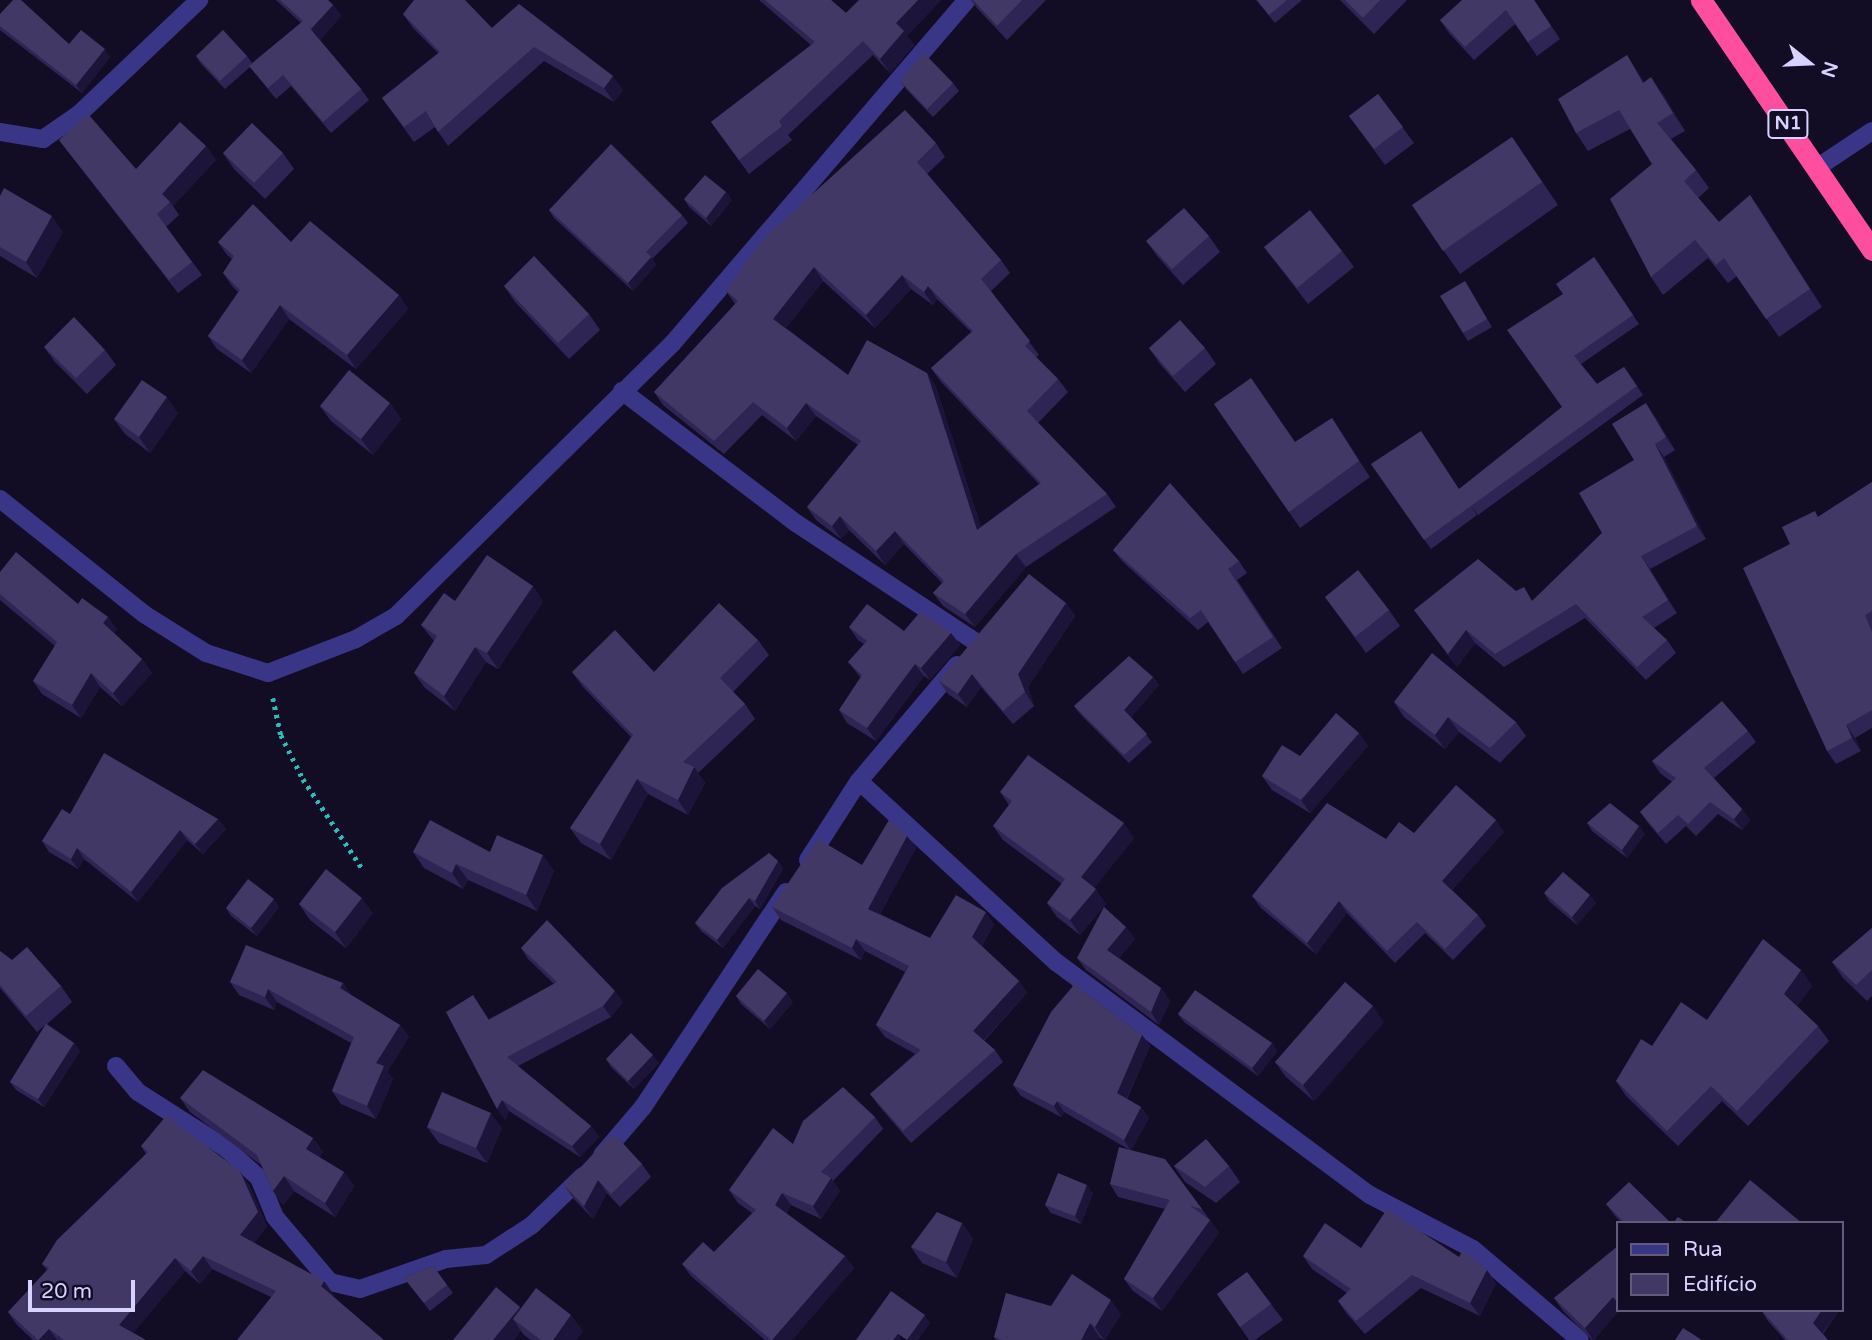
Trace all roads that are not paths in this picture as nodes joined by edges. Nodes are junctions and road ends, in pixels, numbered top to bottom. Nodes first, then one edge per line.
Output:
1 (199, 0) edge
2 (967, 0) edge
3 (1701, 0) edge
4 (1872, 131) edge
5 (0, 132) edge
6 (1818, 167) junction
7 (1872, 250) edge
8 (622, 391) junction
9 (0, 499) edge
10 (992, 623) edge
11 (976, 642) junction
12 (859, 782) junction
13 (116, 1066) dead end
14 (1580, 1340) edge

1 - 5 street
2 - 8 street
3 - 6 highway, N1
4 - 6 street
6 - 7 highway, N1
8 - 9 street
8 - 11 street
10 - 11 street
11 - 12 street
12 - 13 street
12 - 14 street

